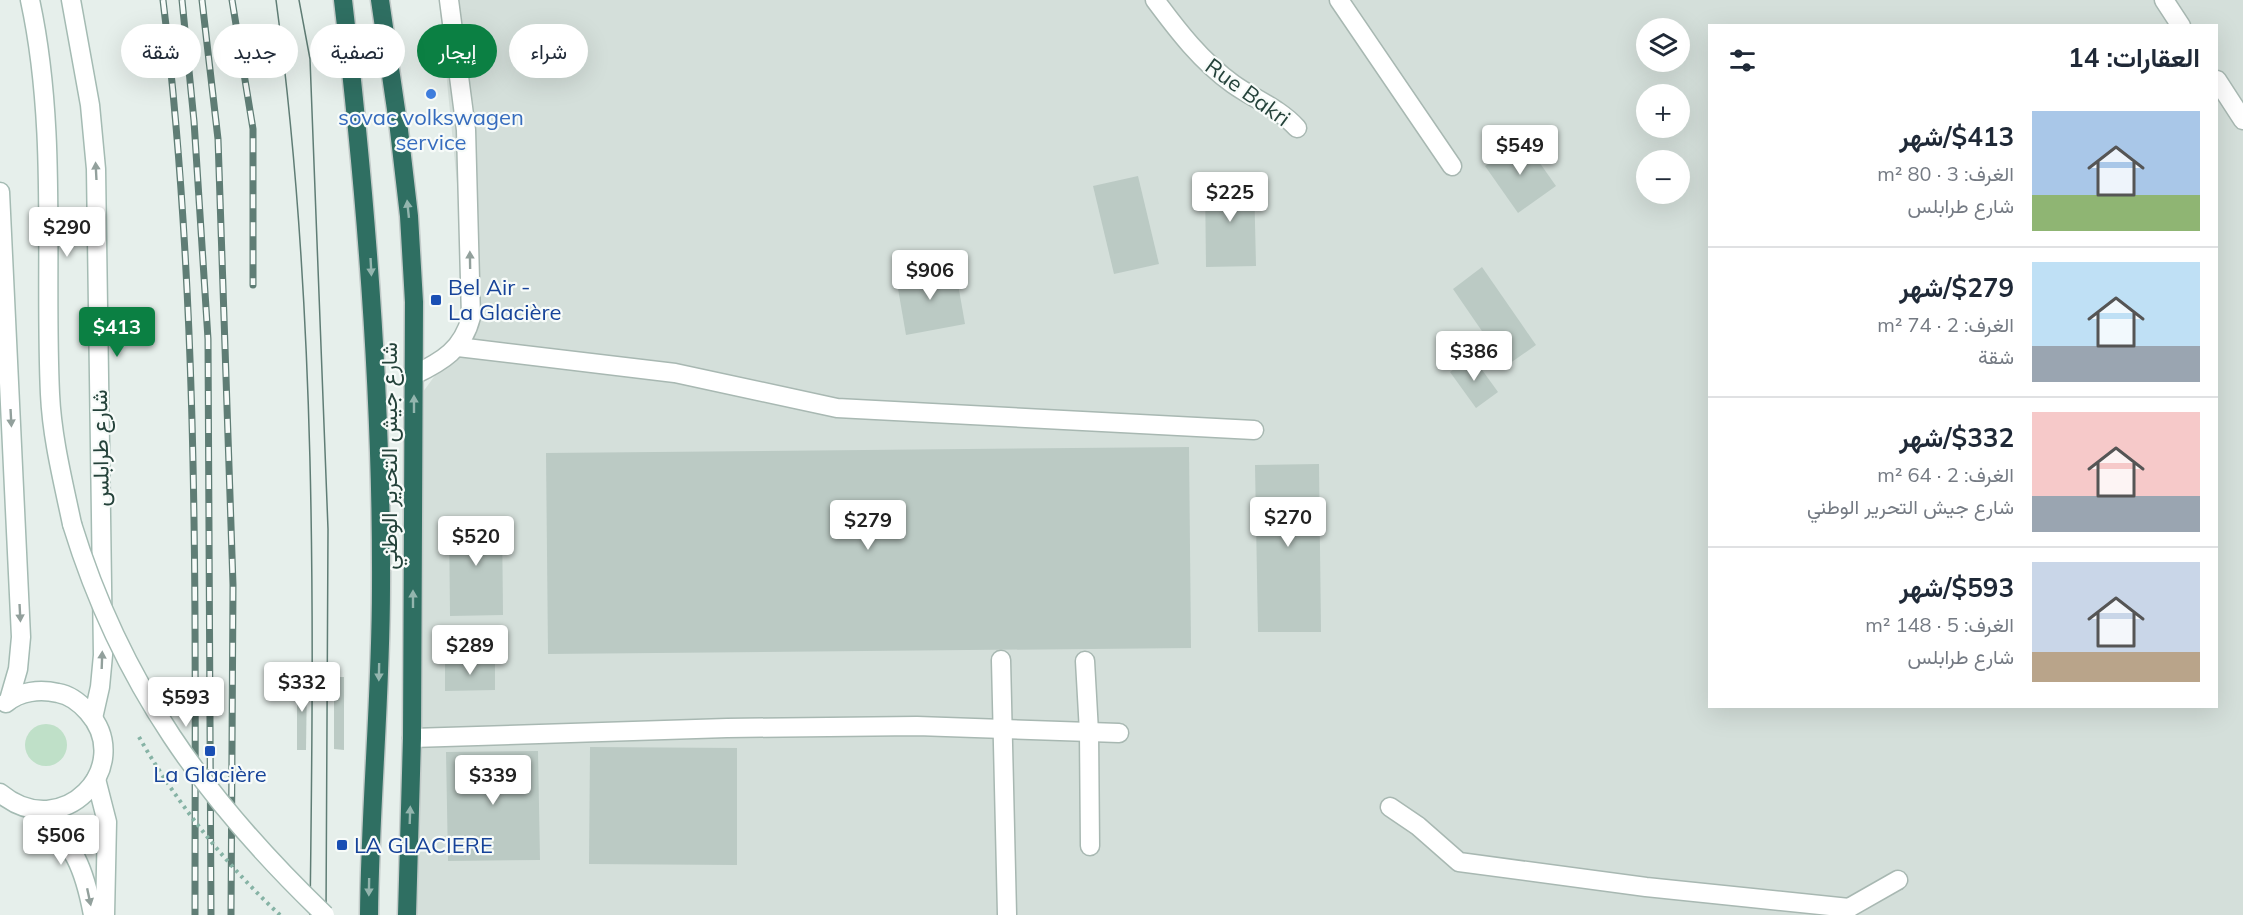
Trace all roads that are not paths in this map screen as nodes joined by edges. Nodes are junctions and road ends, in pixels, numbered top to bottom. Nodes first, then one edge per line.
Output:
1 (30, 0) edge
2 (71, 0) edge
3 (343, 0) edge
4 (380, 0) edge
5 (449, 0) edge
6 (1155, 0) edge
7 (1339, 0) edge
8 (2164, 0) edge
9 (2180, 24) edge
10 (2218, 82) edge
11 (2243, 120) edge
12 (1297, 128) dead end
13 (1452, 166) dead end
14 (0, 192) edge
15 (458, 347) junction
16 (414, 375) junction
17 (1254, 429) dead end
18 (1001, 660) dead end
19 (1085, 661) dead end
20 (5, 704) edge
21 (93, 718) junction
22 (1004, 729) junction
23 (1089, 732) junction
24 (1119, 733) dead end
25 (412, 738) junction
26 (96, 779) junction
27 (4, 799) edge
28 (1390, 807) dead end
29 (40, 811) junction
30 (1090, 846) dead end
31 (1898, 880) dead end
32 (1842, 912) edge
33 (1007, 914) edge
34 (93, 915) edge
35 (105, 915) edge
36 (325, 915) edge
37 (369, 915) edge
38 (407, 915) edge

1 - 36 main road, bridge
21 -> 2 main road, شارع طرابلس
3 -> 37 highway, شارع جيش التحرير الوطني
16 -> 4 highway, شارع جيش التحرير الوطني
15 -> 5 main road
6 - 12 main road, Rue Bakri
7 - 13 main road
8 - 9 main road
10 - 11 main road
14 -> 20 main road
15 - 16 main road
15 - 17 main road
25 -> 16 highway, شارع جيش التحرير الوطني
18 - 22 main road
19 - 23 main road
20 - 21 main road
21 - 26 main road
22 - 23 main road
22 - 25 main road
22 - 33 main road
23 - 24 main road
23 - 30 main road
38 -> 25 highway, شارع جيش التحرير الوطني
26 - 29 main road
26 - 35 main road
27 - 29 main road
28 - 32 main road
29 -> 34 main road
31 - 32 main road

